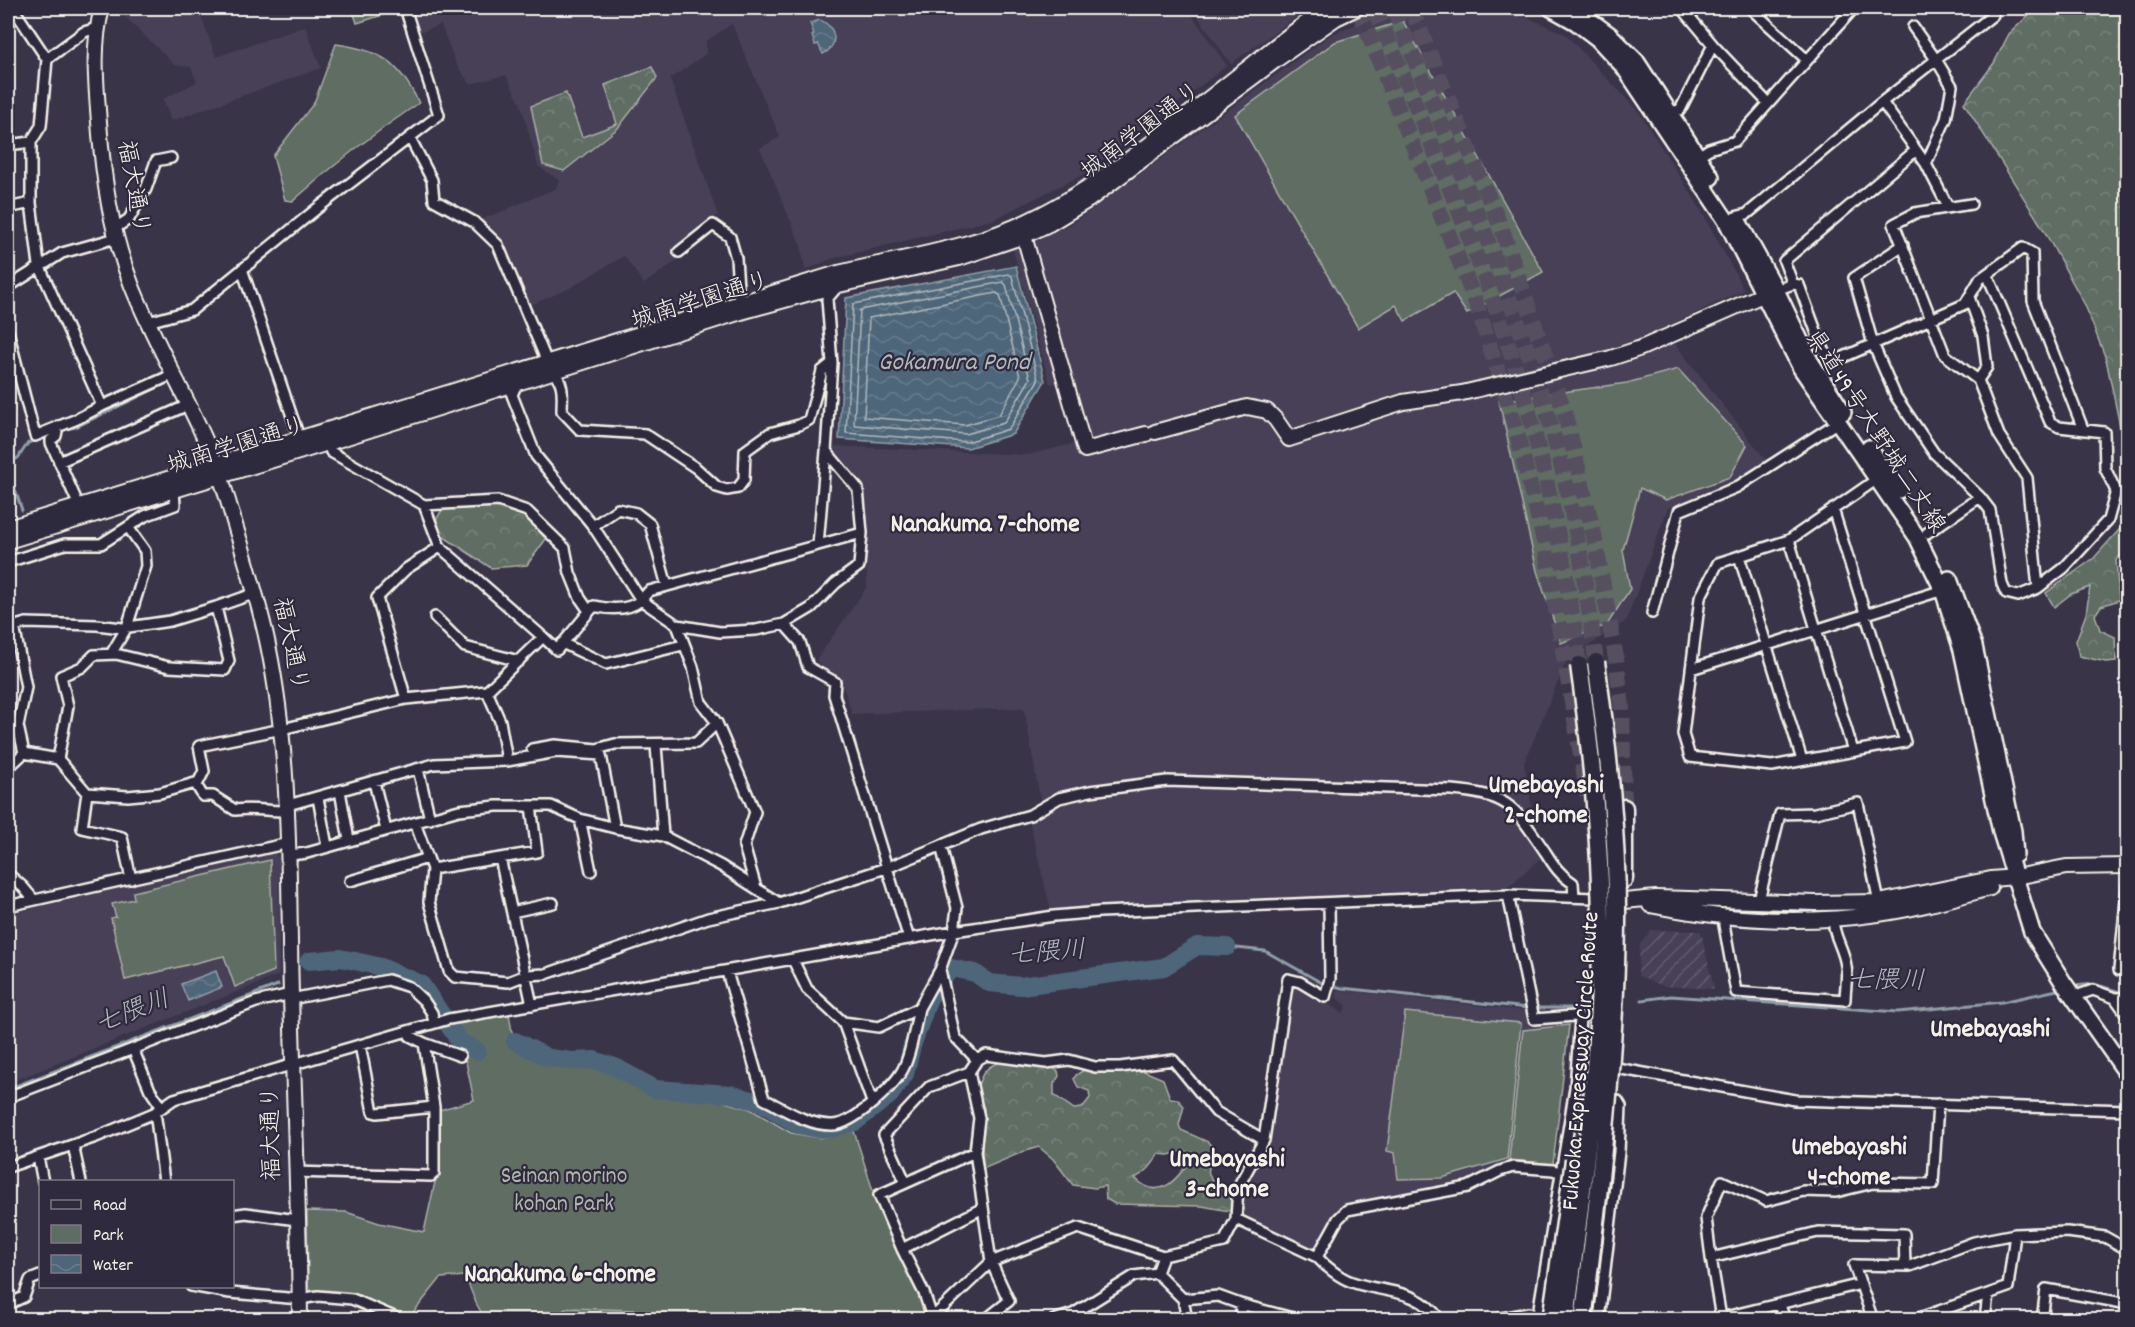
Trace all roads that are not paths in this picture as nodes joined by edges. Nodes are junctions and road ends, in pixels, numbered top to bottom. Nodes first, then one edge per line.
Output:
1 (13, 8) edge
2 (102, 8) edge
3 (405, 8) edge
4 (1329, 8) edge
5 (1357, 8) edge
6 (1551, 8) edge
7 (1572, 8) edge
8 (1682, 8) edge
9 (1750, 8) edge
10 (1848, 10) edge
11 (1993, 15) dead end
12 (1913, 27) dead end
13 (97, 28) junction
14 (1713, 45) junction
15 (47, 59) junction
16 (1807, 60) junction
17 (1937, 61) junction
18 (1882, 102) junction
19 (1768, 103) junction
20 (1670, 112) junction
21 (410, 138) junction
22 (31, 142) junction
23 (8, 145) edge
24 (1915, 152) junction
25 (1698, 156) junction
26 (171, 158) dead end
27 (1926, 164) junction
28 (31, 203) junction
29 (1971, 204) dead end
30 (1948, 207) junction
31 (8, 208) edge
32 (1735, 217) junction
33 (1022, 230) junction
34 (115, 233) junction
35 (1903, 245) junction
36 (680, 252) dead end
37 (39, 266) junction
38 (242, 269) junction
39 (1987, 274) junction
40 (1793, 284) junction
41 (839, 285) junction
42 (8, 287) edge
43 (1770, 292) junction
44 (1970, 297) junction
45 (739, 302) junction
46 (1932, 318) junction
47 (148, 322) junction
48 (8, 331) edge
49 (1873, 344) junction
50 (832, 363) junction
51 (550, 367) junction
52 (174, 374) junction
53 (1978, 380) junction
54 (517, 383) junction
55 (188, 405) junction
56 (102, 406) junction
57 (1838, 422) junction
58 (58, 426) junction
59 (2083, 429) junction
60 (299, 437) junction
61 (328, 443) junction
62 (826, 451) junction
63 (59, 462) junction
64 (217, 470) junction
65 (1883, 475) junction
66 (174, 490) junction
67 (1980, 497) junction
68 (424, 505) junction
69 (79, 506) junction
70 (1833, 509) junction
71 (593, 526) junction
72 (128, 527) junction
73 (8, 528) edge
74 (862, 533) junction
75 (1927, 533) junction
76 (1790, 540) junction
77 (8, 541) edge
78 (818, 545) junction
79 (440, 547) junction
80 (1739, 556) junction
81 (8, 562) edge
82 (667, 586) junction
83 (2038, 588) junction
84 (1943, 590) junction
85 (255, 593) junction
86 (641, 600) junction
87 (216, 607) junction
88 (589, 611) junction
89 (1652, 613) dead end
90 (1865, 613) junction
91 (435, 617) dead end
92 (784, 624) junction
93 (677, 625) junction
94 (10, 627) edge
95 (127, 627) junction
96 (1816, 629) junction
97 (543, 638) junction
98 (562, 642) junction
99 (683, 645) junction
100 (1766, 645) junction
101 (111, 654) junction
102 (519, 661) junction
103 (1596, 662) tunnel mouth
104 (1579, 665) tunnel mouth
105 (1691, 669) junction
106 (487, 691) junction
107 (406, 699) junction
108 (717, 723) junction
109 (282, 729) junction
110 (656, 745) junction
111 (532, 749) dead end
112 (1853, 751) junction
113 (24, 753) junction
114 (58, 759) junction
115 (1802, 760) junction
116 (507, 761) junction
117 (8, 768) edge
118 (418, 769) junction
119 (374, 782) junction
120 (195, 783) junction
121 (340, 792) junction
122 (87, 793) junction
123 (318, 798) junction
124 (1589, 805) tunnel mouth
125 (531, 806) junction
126 (288, 808) junction
127 (1624, 808) tunnel mouth
128 (430, 819) junction
129 (580, 819) junction
130 (415, 823) junction
131 (615, 828) junction
132 (386, 830) junction
133 (663, 837) junction
134 (349, 840) junction
135 (327, 846) junction
136 (941, 846) junction
137 (290, 849) junction
138 (428, 858) junction
139 (500, 858) junction
140 (2127, 866) edge
141 (889, 867) junction
142 (432, 869) junction
143 (591, 871) dead end
144 (8, 874) edge
145 (2016, 877) junction
146 (130, 879) junction
147 (350, 881) dead end
148 (2127, 883) edge
149 (756, 888) junction
150 (1509, 895) junction
151 (1574, 897) junction
152 (1594, 898) junction
153 (34, 900) junction
154 (1759, 900) junction
155 (1624, 901) junction
156 (1879, 902) junction
157 (553, 903) dead end
158 (779, 903) junction
159 (1329, 903) junction
160 (8, 906) edge
161 (512, 912) junction
162 (1725, 916) junction
163 (1833, 919) junction
164 (1601, 924) junction
165 (954, 931) junction
166 (909, 939) junction
167 (793, 960) junction
168 (940, 970) junction
169 (2119, 970) dead end
170 (727, 972) junction
171 (526, 975) junction
172 (2069, 990) junction
173 (291, 996) junction
174 (2115, 998) junction
175 (2127, 999) edge
176 (532, 1005) junction
177 (919, 1008) junction
178 (2127, 1016) edge
179 (843, 1022) junction
180 (436, 1023) junction
181 (410, 1031) junction
182 (424, 1043) junction
183 (360, 1045) junction
184 (132, 1049) junction
185 (460, 1056) dead end
186 (977, 1060) junction
187 (294, 1064) junction
188 (1616, 1068) junction
189 (969, 1072) junction
190 (2127, 1075) edge
191 (8, 1097) edge
192 (872, 1102) junction
193 (1938, 1104) junction
194 (434, 1107) junction
195 (157, 1110) junction
196 (2127, 1110) edge
197 (1264, 1140) junction
198 (73, 1145) junction
199 (975, 1152) junction
200 (38, 1157) junction
201 (8, 1167) edge
202 (296, 1172) junction
203 (1562, 1173) junction
204 (44, 1180) edge
205 (81, 1180) edge
206 (164, 1180) edge
207 (906, 1183) junction
208 (983, 1208) junction
209 (234, 1215) edge
210 (1236, 1219) junction
211 (297, 1220) junction
212 (2014, 1234) junction
213 (902, 1249) junction
214 (2127, 1250) edge
215 (1163, 1256) junction
216 (1317, 1257) junction
217 (1546, 1258) junction
218 (1710, 1258) junction
219 (992, 1262) junction
220 (1566, 1262) junction
221 (1905, 1265) junction
222 (1599, 1267) junction
223 (1157, 1273) junction
224 (39, 1276) edge
225 (1861, 1284) junction
226 (198, 1288) edge
227 (1988, 1294) junction
228 (300, 1299) junction
229 (1183, 1299) junction
230 (8, 1304) edge
231 (1240, 1304) junction
232 (2127, 1304) edge
233 (1780, 1305) junction
234 (1542, 1318) edge
235 (933, 1319) edge
236 (1297, 1319) edge
237 (300, 1320) edge
238 (400, 1320) edge
239 (985, 1320) edge
240 (1054, 1320) edge
241 (1187, 1320) edge
242 (1242, 1320) edge
243 (1440, 1320) edge
244 (1491, 1320) edge
245 (1560, 1320) edge
246 (1566, 1320) edge
247 (1586, 1320) edge
248 (1599, 1320) edge
249 (1785, 1320) edge
250 (1873, 1320) edge
251 (1913, 1320) edge
252 (1985, 1320) edge
253 (2042, 1320) edge

1 - 15 street
2 - 13 street, 福大通り
3 - 21 street
4 - 33 street, 城南学園通り
5 - 33 street, 城南学園通り
6 - 43 main road, 県道49号大野城二丈線
7 - 20 main road, 県道49号大野城二丈線
8 - 14 street
9 - 16 street
10 - 16 street
11 - 17 street
12 - 17 street
13 - 15 street
13 - 34 street, 福大通り
14 - 19 street
14 - 20 street
15 - 22 street
16 - 19 street
17 - 18 street
17 - 27 street
18 - 24 street
18 - 32 street
19 - 25 street
20 - 25 main road, 県道49号大野城二丈線
21 - 38 street
21 - 51 street
22 - 23 street
22 - 28 street
24 - 27 street
24 - 40 street
25 - 32 main road, 県道49号大野城二丈線
26 - 34 street
27 - 30 street
28 - 31 street
28 - 37 street
29 - 30 street
30 - 35 street
32 - 43 main road, 県道49号大野城二丈線
33 - 41 street, 城南学園通り
33 - 43 street
33 - 45 street, 城南学園通り
34 - 37 street
34 - 47 street, 福大通り
35 - 46 street
35 - 49 street
36 - 45 street
37 - 42 street
37 - 56 street
38 - 47 street
38 - 60 street
39 - 44 street
39 - 59 street
39 - 59 street
40 - 43 street
40 - 49 street
41 - 50 street
41 - 51 street, 城南学園通り
43 - 57 main road, 県道49号大野城二丈線
43 - 65 main road, 県道49号大野城二丈線
44 - 46 street
44 - 53 street
45 - 51 street, 城南学園通り
46 - 49 street
46 - 53 street
47 - 52 street, 福大通り
48 - 58 street
49 - 67 street
50 - 51 street
50 - 62 street
51 - 54 street, 城南学園通り
51 - 60 street, 城南学園通り
52 - 55 street, 福大通り
52 - 56 street
53 - 83 street
54 - 61 street, 城南学園通り
54 - 71 street
55 - 63 street
55 - 64 street, 福大通り
56 - 58 street
57 - 65 main road, 県道49号大野城二丈線
57 - 89 street
58 - 63 street
59 - 83 street
60 - 64 street, 城南学園通り
61 - 64 street, 城南学園通り
61 - 68 street
62 - 74 street
62 - 78 street
63 - 69 street
64 - 66 street, 城南学園通り
64 - 69 street, 城南学園通り
64 - 85 street, 福大通り
65 - 70 street
65 - 75 main road, 県道49号大野城二丈線
65 - 84 main road, 県道49号大野城二丈線
66 - 72 street
66 - 77 street, 城南学園通り
67 - 75 street
67 - 83 street
68 - 79 street
68 - 88 street
69 - 73 street, 城南学園通り
70 - 76 street
70 - 90 street
71 - 82 street
71 - 86 street
72 - 81 street
72 - 95 street
74 - 78 street
74 - 92 street
75 - 145 main road, 県道49号大野城二丈線
76 - 80 street
76 - 96 street
78 - 82 street
79 - 97 street
79 - 107 street
80 - 100 street
80 - 105 street
82 - 86 street
84 - 90 street
84 - 145 main road, 県道49号大野城二丈線
85 - 87 street
85 - 109 street, 福大通り
86 - 88 street
86 - 93 street
87 - 95 street
87 - 101 street
88 - 98 street
90 - 96 street
90 - 112 street
91 - 102 street
92 - 93 street
92 - 141 street
93 - 99 street
94 - 95 street
94 - 113 street
95 - 101 street
96 - 100 street
96 - 112 street
97 - 98 street
97 - 102 street
98 - 99 street
99 - 108 street
100 - 105 street
100 - 115 street
101 - 114 street
102 - 106 street
103 - 247 highway, Fukuoka Expressway Circle Route, bridge
104 - 164 highway, Fukuoka Expressway Circle Route, bridge
105 - 115 street
106 - 107 street
106 - 116 street
107 - 109 street
108 - 110 street
108 - 149 street
109 - 120 street
109 - 126 street, 福大通り
110 - 111 street
110 - 133 street
112 - 115 street
113 - 114 street
113 - 117 street
114 - 122 street
116 - 118 street
116 - 131 street
118 - 119 street
118 - 128 street
119 - 121 street
119 - 132 street
120 - 122 street
120 - 126 street
121 - 123 street
121 - 134 street
122 - 146 street
123 - 126 street
123 - 135 street
124 - 152 highway
125 - 128 street
125 - 129 street
125 - 139 street
126 - 137 street, 福大通り
127 - 155 highway
128 - 130 street
129 - 131 street
129 - 143 street
130 - 132 street
130 - 138 street
131 - 133 street
132 - 134 street
133 - 149 street
134 - 135 street
135 - 137 street
136 - 141 street
136 - 151 street
136 - 165 street
137 - 146 street
137 - 173 street, 福大通り
138 - 142 street
138 - 147 street
139 - 142 street
139 - 161 street
140 - 145 street
141 - 158 street
141 - 166 street
142 - 171 street
144 - 153 street
145 - 156 street
145 - 163 street
145 - 172 main road, 県道49号大野城二丈線
146 - 153 street
148 - 169 street
149 - 158 street
150 - 151 street
150 - 159 street
150 - 203 street
151 - 152 street
152 - 155 street
152 - 220 highway
153 - 160 street
154 - 155 street
154 - 156 street
154 - 156 street
155 - 162 street
155 - 188 highway
157 - 161 street
158 - 171 street
159 - 165 street
159 - 197 street
161 - 171 street
162 - 163 street
162 - 163 street
164 - 234 highway, bridge
164 - 246 highway, Fukuoka Expressway Circle Route, bridge
165 - 166 street
165 - 168 street
166 - 167 street
167 - 170 street
167 - 179 street
168 - 177 street
168 - 186 street
170 - 176 street
170 - 192 street
171 - 176 street
172 - 174 street
172 - 190 main road, 県道49号大野城二丈線
173 - 180 street
173 - 184 street
173 - 187 street, 福大通り
174 - 175 street
174 - 178 street
176 - 180 street
177 - 179 street
177 - 192 street
179 - 192 street
180 - 181 street
181 - 182 street
181 - 183 street
182 - 185 street
182 - 194 street
183 - 187 street
183 - 194 street
184 - 191 street
184 - 195 street
186 - 189 street
186 - 197 street
187 - 195 street
187 - 202 street, 福大通り
188 - 193 street
188 - 222 highway
189 - 199 street
189 - 207 street
193 - 196 street
193 - 218 street
194 - 202 street
195 - 198 street
195 - 206 street
197 - 210 street
198 - 200 street
198 - 205 street
199 - 207 street
199 - 208 street
200 - 201 street
200 - 204 street
202 - 211 street, 福大通り
203 - 216 street
203 - 217 street
207 - 213 street
208 - 213 street
208 - 219 street
209 - 211 street
210 - 215 street
210 - 216 street
211 - 228 street, 福大通り
212 - 214 street
212 - 221 street
212 - 227 street
213 - 235 street
215 - 219 street
215 - 223 street
216 - 243 street
217 - 220 street
217 - 234 street
218 - 221 street
218 - 233 street
219 - 235 street
219 - 239 street
220 - 222 street
220 - 245 highway
221 - 225 street
222 - 247 highway
222 - 248 street
223 - 229 street
223 - 240 street
224 - 230 street
225 - 233 street
225 - 250 street
226 - 228 street
227 - 251 street
227 - 252 street
228 - 237 street, 福大通り
228 - 238 street
229 - 231 street
229 - 241 street
231 - 236 street
231 - 242 street
232 - 253 street
233 - 249 street
234 - 244 street

